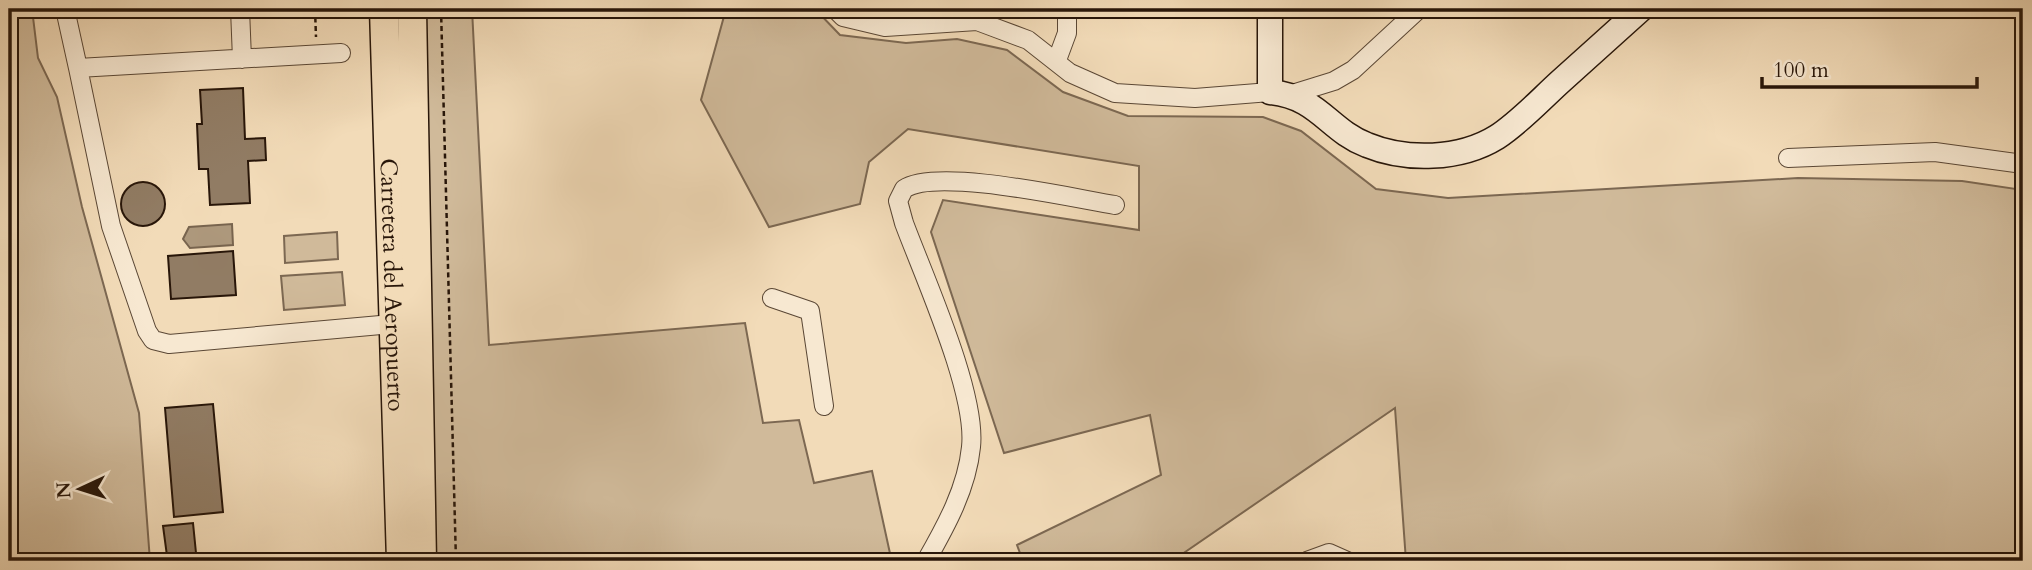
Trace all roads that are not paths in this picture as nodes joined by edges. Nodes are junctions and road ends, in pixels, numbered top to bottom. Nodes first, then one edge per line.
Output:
1 (65, 9) edge
2 (240, 9) edge
3 (384, 9) edge
4 (412, 9) edge
5 (835, 9) edge
6 (1066, 9) edge
7 (1270, 9) edge
8 (1419, 9) edge
9 (1641, 9) edge
10 (341, 53) dead end
11 (242, 59) junction
12 (1057, 60) junction
13 (78, 68) junction
14 (400, 69) junction
15 (1281, 93) junction
16 (1787, 158) dead end
17 (2023, 164) edge
18 (1115, 205) dead end
19 (772, 298) dead end
20 (404, 323) junction
21 (824, 407) dead end
22 (401, 561) edge
23 (422, 561) edge
24 (926, 561) edge
25 (1307, 561) edge
26 (1347, 561) edge

1 - 13 street
2 - 11 street
3 - 14 main road, Carretera del Aeropuerto
4 - 14 main road, Carretera del Aeropuerto
5 - 12 street
6 - 12 street
7 - 15 street
8 - 15 street
9 - 15 street
10 - 11 street
11 - 13 street
12 - 15 street
13 - 20 street
14 - 20 main road, Carretera del Aeropuerto
16 - 17 street
18 - 24 street
19 - 21 street
20 - 22 main road, Carretera del Aeropuerto
20 - 23 main road, Carretera del Aeropuerto
25 - 26 street

